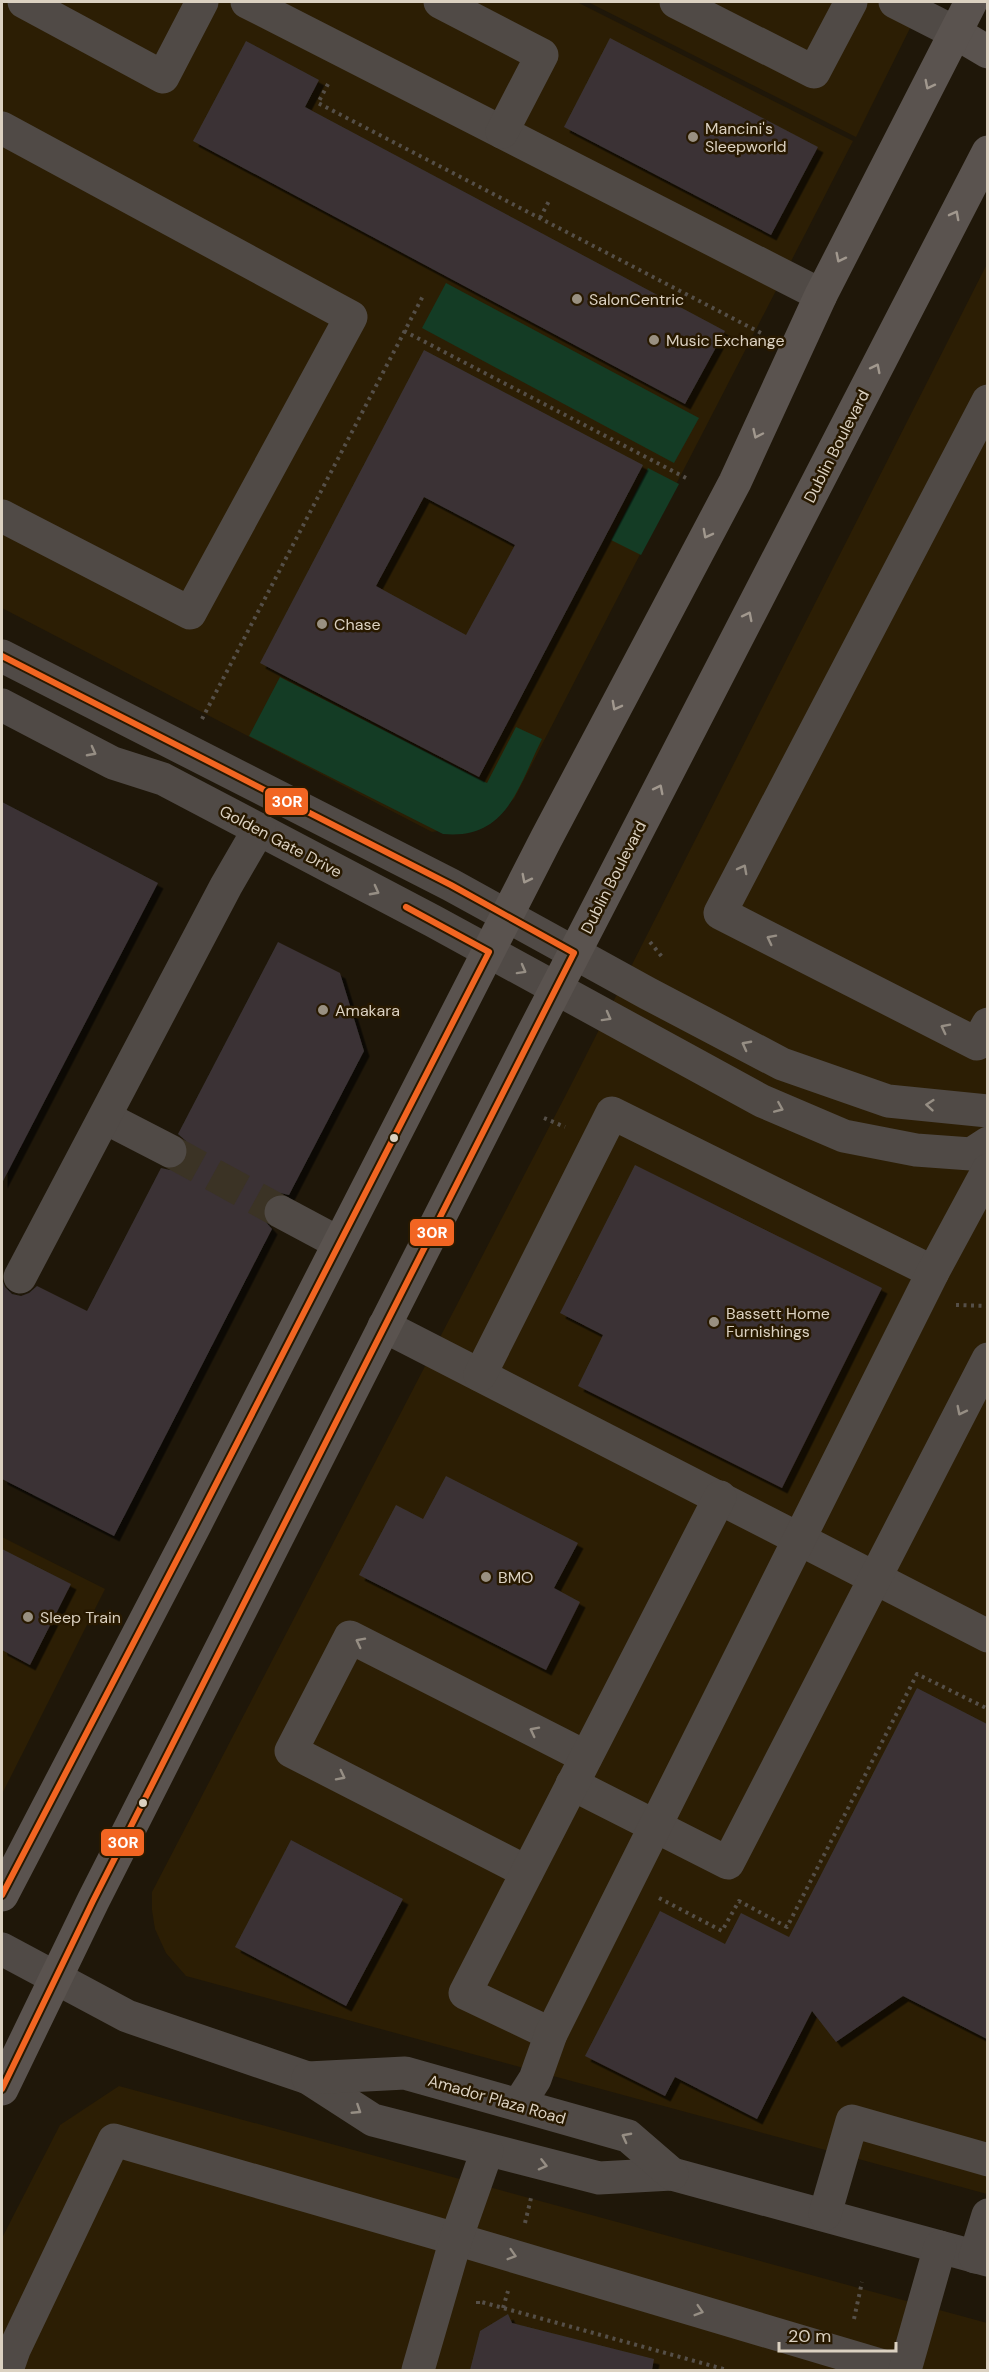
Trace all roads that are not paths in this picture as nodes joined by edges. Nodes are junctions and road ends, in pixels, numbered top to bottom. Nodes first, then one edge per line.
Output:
1 (24, 2) edge
2 (202, 2) edge
3 (247, 2) edge
4 (440, 2) edge
5 (676, 2) edge
6 (851, 2) edge
7 (895, 2) edge
8 (971, 2) edge
9 (956, 33) junction
10 (987, 52) edge
11 (2, 128) edge
12 (502, 132) junction
13 (986, 161) edge
14 (821, 295) junction
15 (987, 401) edge
16 (2, 516) edge
17 (2, 656) edge
18 (2, 705) edge
19 (259, 829) junction
20 (507, 916) junction
21 (489, 952) junction
22 (574, 953) junction
23 (555, 989) junction
24 (987, 1024) edge
25 (987, 1111) edge
26 (106, 1118) junction
27 (987, 1143) edge
28 (170, 1151) tunnel mouth
29 (987, 1170) edge
30 (281, 1212) tunnel mouth
31 (339, 1243) junction
32 (933, 1272) junction
33 (20, 1278) dead end
34 (384, 1326) junction
35 (987, 1359) edge
36 (480, 1375) junction
37 (720, 1497) junction
38 (800, 1539) junction
39 (875, 1577) junction
40 (987, 1636) edge
41 (579, 1771) junction
42 (655, 1826) junction
43 (527, 1872) junction
44 (2, 1895) edge
45 (2, 1949) edge
46 (55, 1978) junction
47 (551, 2034) junction
48 (308, 2078) junction
49 (2, 2089) edge
50 (519, 2104) junction
51 (487, 2151) junction
52 (987, 2160) edge
53 (672, 2174) junction
54 (825, 2214) junction
55 (987, 2215) edge
56 (456, 2239) junction
57 (940, 2247) junction
58 (981, 2258) edge
59 (7, 2370) edge
60 (418, 2370) edge
61 (897, 2370) edge
62 (905, 2370) edge

1 - 2 street
3 - 12 street
4 - 12 street
5 - 6 street
7 - 9 street
8 - 9 main road
9 - 10 main road
9 -> 14 main road
11 - 16 street
12 - 14 street
22 -> 13 main road, Dublin Boulevard
14 -> 20 main road
24 -> 15 street
17 - 20 street
18 -> 19 street, Golden Gate Drive
19 -> 21 street, Golden Gate Drive
19 - 26 street
20 - 21 main road
20 - 22 street
21 -> 23 street, Golden Gate Drive
21 - 31 main road
22 - 23 main road, Dublin Boulevard
25 -> 22 street
23 -> 27 street, Golden Gate Drive
23 - 34 main road, Dublin Boulevard
26 - 28 street
26 - 33 street
29 - 32 street
30 - 31 street
31 - 44 main road
32 - 36 street
32 - 38 street
34 - 36 street
34 - 46 main road, Dublin Boulevard
35 -> 39 street
36 - 37 street
37 - 38 street
37 - 41 street
38 - 39 street
38 - 42 street
39 - 40 street
39 - 42 street
41 - 42 street
41 - 43 street
41 -> 43 street
42 - 47 street
43 - 47 street
45 - 46 street, Amador Plaza Road
46 - 48 street, Amador Plaza Road
46 - 49 main road, Dublin Boulevard
47 - 50 street
48 - 50 street, Amador Plaza Road
48 -> 51 street, Amador Plaza Road
53 -> 50 street, Amador Plaza Road
51 -> 53 street, Amador Plaza Road
51 - 56 street
52 - 54 street
53 - 54 street, Amador Plaza Road
54 - 57 street, Amador Plaza Road
55 - 58 street
56 - 59 street
56 - 60 street
56 -> 61 street
57 - 58 street, Amador Plaza Road
57 - 62 street

